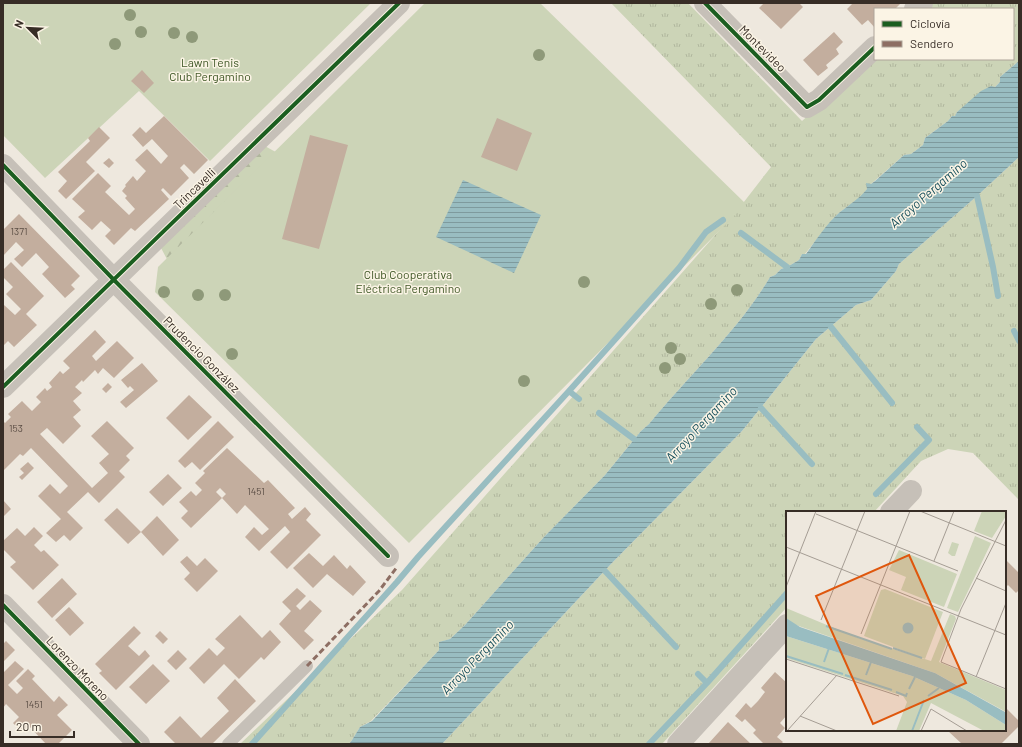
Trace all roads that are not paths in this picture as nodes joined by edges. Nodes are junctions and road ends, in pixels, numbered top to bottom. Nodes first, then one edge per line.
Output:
1 (399, 3) edge
2 (705, 3) edge
3 (874, 48) edge
4 (3, 165) edge
5 (114, 280) junction
6 (3, 387) edge
7 (911, 491) dead end
8 (892, 511) edge
9 (388, 556) dead end
10 (3, 605) edge
11 (786, 626) edge
12 (307, 666) dead end
13 (139, 744) edge
14 (228, 744) edge
15 (678, 744) edge

1 - 5 street, Trincavelli
2 - 3 street, Montevideo
4 - 5 street, Prudencio González
5 - 6 street, Trincavelli
5 - 9 street, Prudencio González
7 - 8 street
10 - 13 street, Lorenzo Moreno
11 - 15 street
12 - 14 lane

